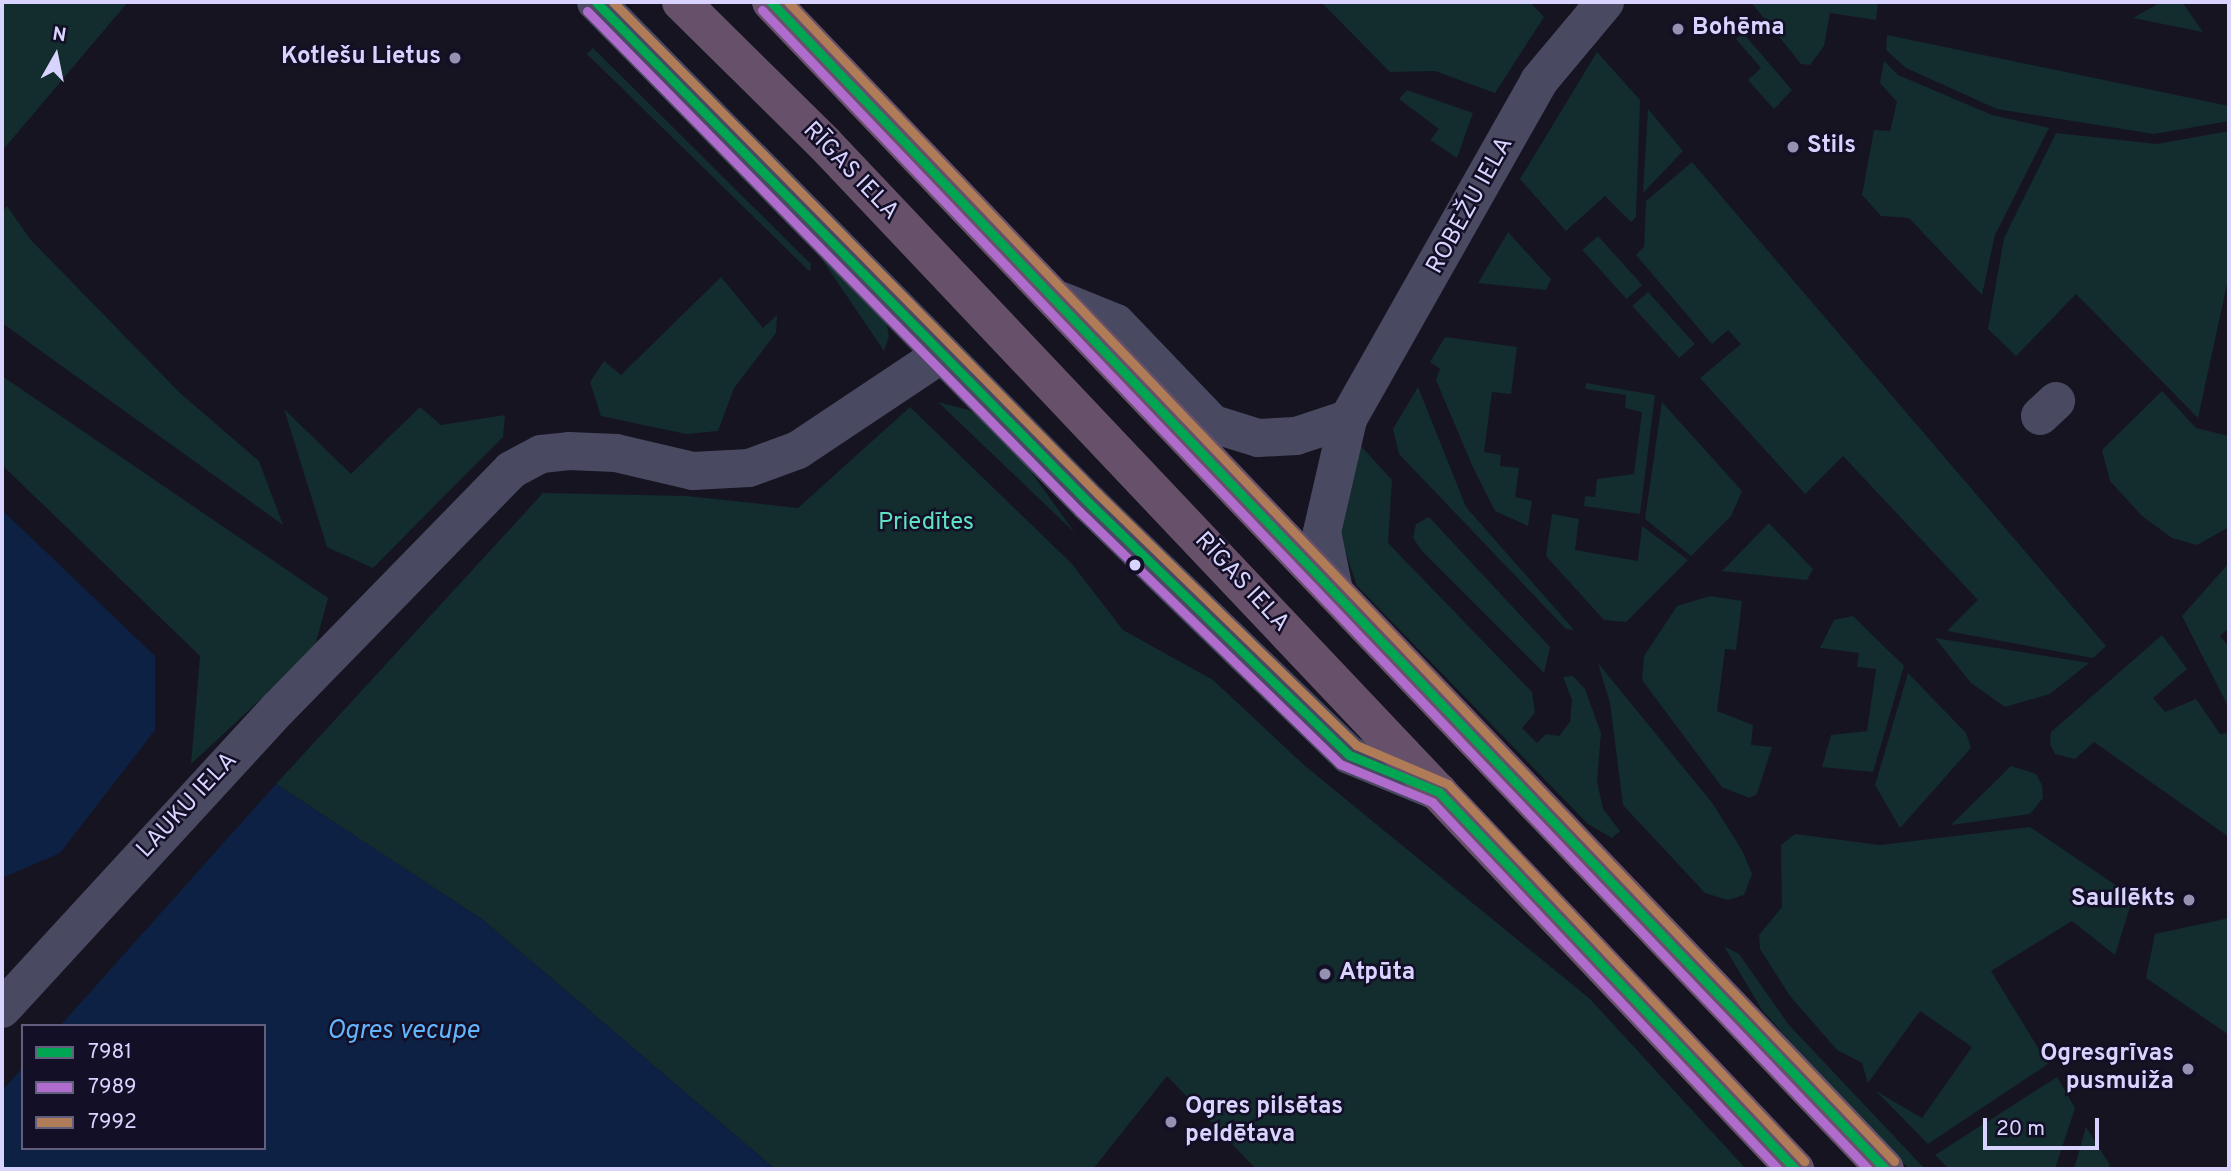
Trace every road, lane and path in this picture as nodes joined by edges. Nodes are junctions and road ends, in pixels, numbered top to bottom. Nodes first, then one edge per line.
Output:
1 (596, 2) edge
2 (681, 2) edge
3 (771, 2) edge
4 (1605, 2) edge
5 (1062, 301) junction
6 (942, 354) junction
7 (1349, 419) junction
8 (1334, 590) junction
9 (1439, 792) junction
10 (2, 1009) edge
11 (1795, 1169) edge
12 (1885, 1169) edge

1 - 6 street
2 - 9 highway, RĪGAS IELA
3 - 5 highway
4 - 7 street, ROBEŽU IELA
5 - 7 street
5 - 8 highway
6 - 9 street
6 - 10 street, LAUKU IELA
7 - 8 street, ROBEŽU IELA
8 - 12 highway
9 - 11 highway, RĪGAS IELA

